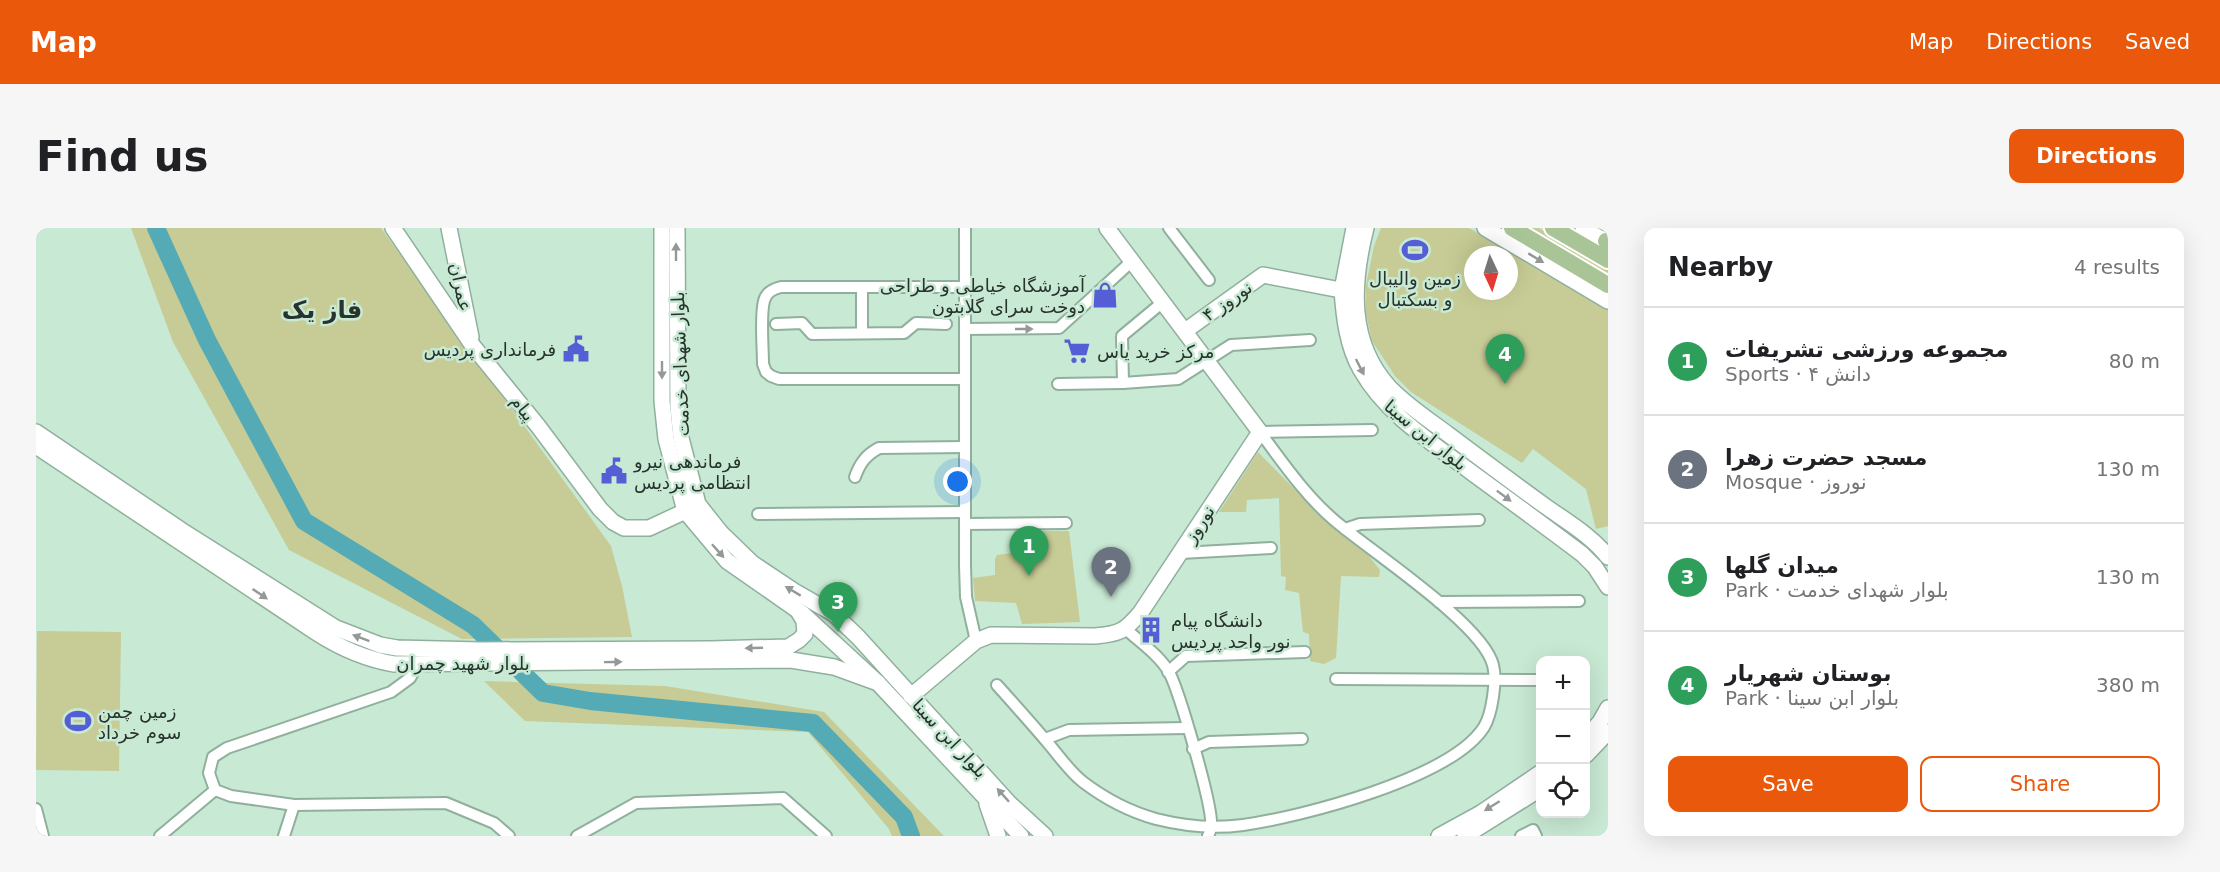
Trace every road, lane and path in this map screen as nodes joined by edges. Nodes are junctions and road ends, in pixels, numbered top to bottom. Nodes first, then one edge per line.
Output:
1 (393, 228) edge
2 (449, 228) edge
3 (662, 228) edge
4 (676, 228) edge
5 (965, 228) edge
6 (1107, 228) edge
7 (1169, 228) edge
8 (1354, 228) edge
9 (1485, 228) edge
10 (1553, 228) edge
11 (1583, 228) edge
12 (1366, 232) edge
13 (1510, 232) edge
14 (1607, 243) edge
15 (1608, 260) edge
16 (1132, 261) junction
17 (1209, 280) dead end
18 (862, 287) junction
19 (965, 287) junction
20 (1603, 290) edge
21 (1349, 291) junction
22 (1163, 302) junction
23 (776, 324) dead end
24 (946, 324) dead end
25 (965, 329) junction
26 (1185, 331) junction
27 (862, 333) junction
28 (1310, 340) dead end
29 (473, 346) junction
30 (1207, 361) junction
31 (965, 379) junction
32 (1123, 383) junction
33 (1058, 384) dead end
34 (1372, 430) dead end
35 (36, 432) edge
36 (1260, 432) junction
37 (36, 446) edge
38 (965, 447) junction
39 (855, 477) dead end
40 (692, 508) junction
41 (965, 512) junction
42 (758, 514) dead end
43 (1479, 520) dead end
44 (965, 524) junction
45 (1066, 524) dead end
46 (1345, 529) junction
47 (1271, 548) dead end
48 (1181, 553) junction
49 (1608, 557) edge
50 (1608, 587) edge
51 (1579, 601) dead end
52 (1439, 602) junction
53 (815, 603) junction
54 (801, 613) junction
55 (820, 624) junction
56 (1126, 630) junction
57 (858, 637) junction
58 (976, 641) junction
59 (843, 651) junction
60 (1305, 652) dead end
61 (418, 656) junction
62 (811, 662) junction
63 (1168, 672) junction
64 (1336, 679) dead end
65 (1536, 680) edge
66 (1493, 681) junction
67 (878, 682) junction
68 (997, 685) dead end
69 (911, 696) junction
70 (1608, 708) edge
71 (1187, 728) junction
72 (1608, 732) edge
73 (1590, 733) edge
74 (1302, 739) dead end
75 (1045, 740) junction
76 (1193, 749) junction
77 (1590, 751) edge
78 (1536, 776) edge
79 (215, 790) junction
80 (1536, 792) edge
81 (984, 796) junction
82 (294, 805) junction
83 (36, 809) edge
84 (1210, 832) edge
85 (43, 836) edge
86 (160, 836) edge
87 (284, 836) edge
88 (509, 836) edge
89 (577, 836) edge
90 (826, 836) edge
91 (998, 836) edge
92 (1021, 836) edge
93 (1045, 836) edge
94 (1439, 836) edge
95 (1465, 836) edge
96 (1521, 836) edge
97 (1536, 836) edge

1 - 29 main road, پیام
2 - 29 main road, عمران
3 -> 40 main road, بلوار شهدای خدمت
40 -> 4 main road, بلوار شهدای خدمت
5 - 19 street
6 - 16 main road
7 - 17 street
8 - 21 main road, بلوار ابن سینا
9 - 13 main road
10 - 15 main road
11 - 14 main road
12 - 21 main road, بلوار ابن سینا
13 -> 20 main road
16 - 22 main road
25 -> 16 street
18 - 19 street
18 - 27 street
18 - 31 street
19 - 25 street
21 - 26 main road, نوروز ۴
21 - 49 main road, بلوار ابن سینا
21 -> 50 main road, بلوار ابن سینا
22 - 26 main road
22 - 32 street
23 - 27 street
24 - 27 street
25 - 31 street
26 - 30 main road
28 - 30 street
29 - 40 main road, پیام
30 - 32 street
30 - 36 main road
31 - 38 street
32 - 33 street
34 - 36 street
61 -> 35 main road, بلوار شهید چمران
36 - 46 street
36 - 48 main road, نوروز
37 -> 61 main road, بلوار شهید چمران
38 - 39 street
38 - 41 street
53 -> 40 main road, بلوار شهدای خدمت
40 -> 54 main road, بلوار شهدای خدمت
41 - 42 street
41 - 44 street
43 - 46 street
44 - 45 street
44 - 58 street
46 - 52 street
47 - 48 street
48 - 56 main road, نوروز
51 - 52 street
52 - 66 street
53 - 54 main road
53 - 55 main road, بلوار شهدای خدمت
54 - 55 main road
55 - 57 main road, بلوار شهدای خدمت
55 - 59 main road, بلوار ابن سینا
55 -> 61 main road, بلوار شهید چمران
56 - 58 main road
56 - 63 street
57 - 59 main road
57 - 69 main road, بلوار ابن سینا
58 - 69 main road
59 - 62 main road
59 - 67 main road, بلوار ابن سینا
60 - 63 street
61 -> 62 main road, بلوار شهید چمران
61 - 79 street
62 - 67 main road, بلوار شهید چمران
63 - 71 street
64 - 66 street
65 - 66 street
66 - 84 street
67 - 81 main road, بلوار ابن سینا
68 - 75 street
93 -> 69 main road, بلوار ابن سینا
70 - 73 main road
71 - 75 street
71 - 76 street
72 - 77 main road
74 - 76 street
75 - 84 street
76 - 84 street
78 -> 94 main road
79 - 82 street
79 - 86 street
80 - 95 main road
81 - 91 main road
81 - 92 main road, بلوار ابن سینا
82 - 87 street
82 - 88 street
83 - 85 street
89 - 90 street
96 - 97 street

